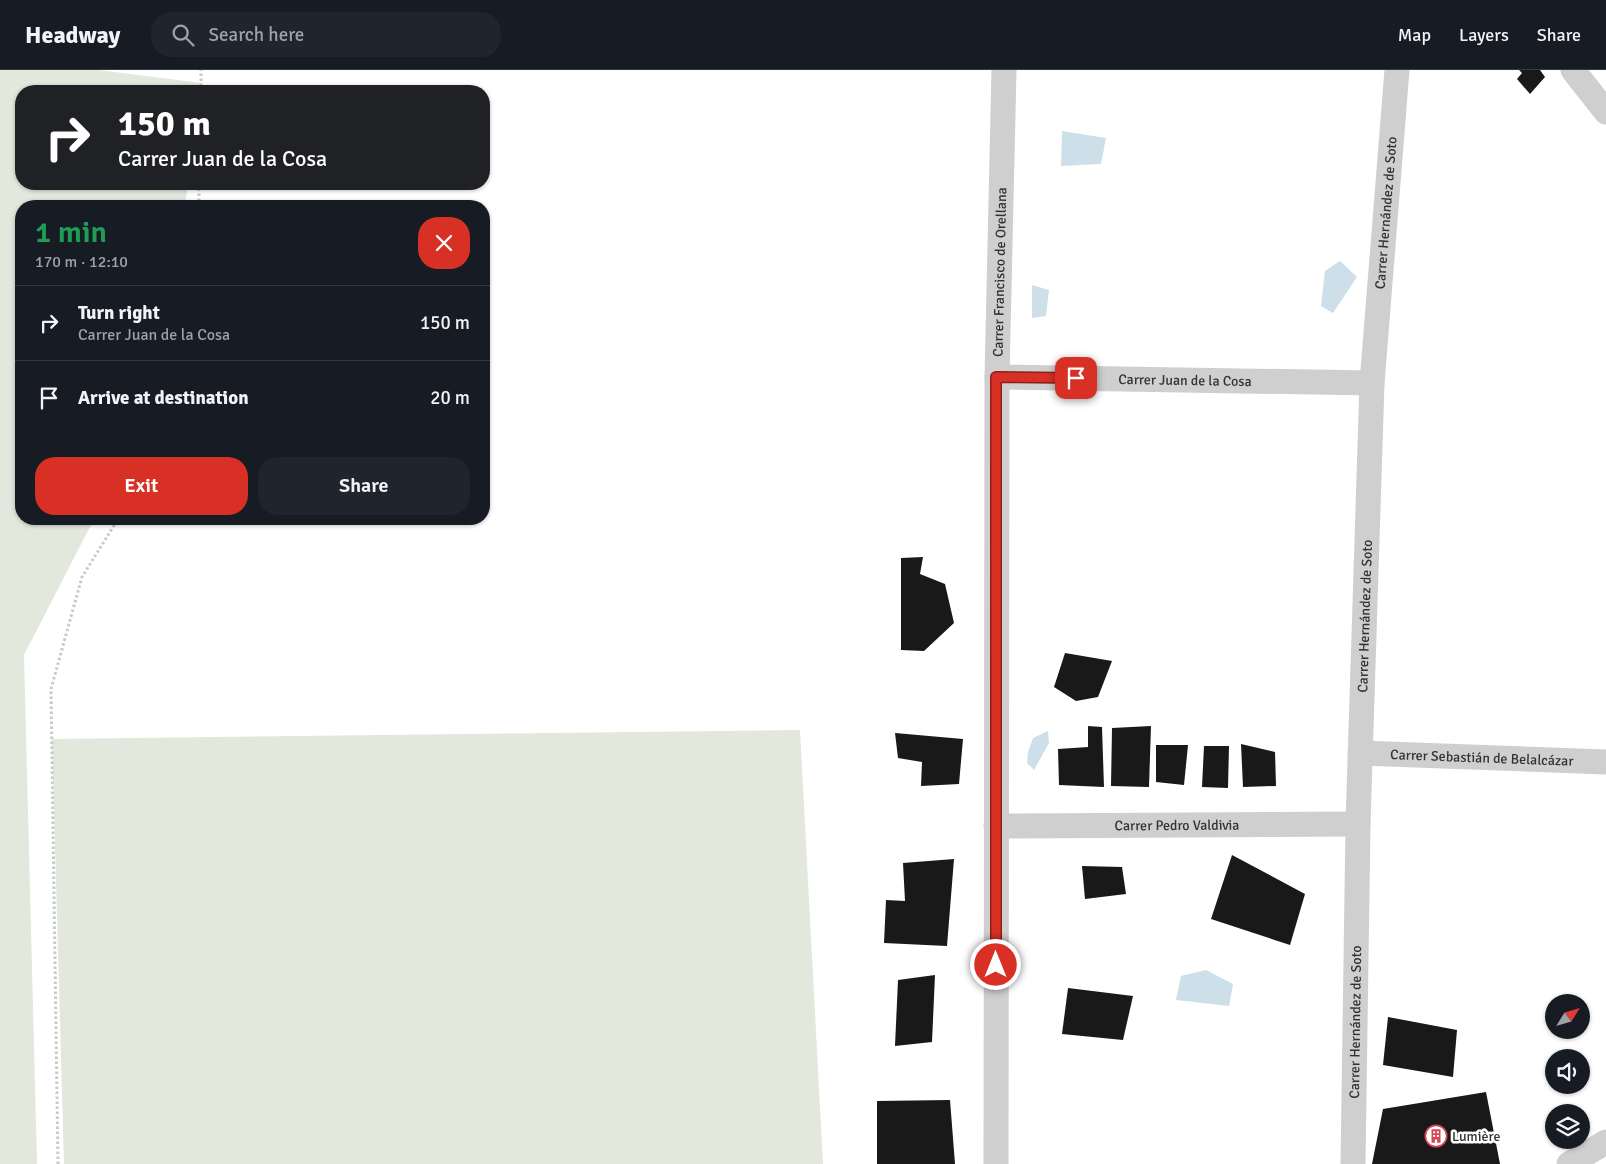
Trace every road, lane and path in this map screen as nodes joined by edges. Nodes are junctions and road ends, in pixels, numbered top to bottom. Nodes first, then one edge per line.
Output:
1 (201, 70) edge
2 (1004, 70) edge
3 (1397, 70) edge
4 (1573, 70) edge
5 (201, 85) edge
6 (1606, 112) edge
7 (996, 377) junction
8 (1372, 383) junction
9 (114, 525) edge
10 (1360, 753) junction
11 (1606, 762) edge
12 (1358, 824) junction
13 (996, 826) junction
14 (1606, 1142) edge
15 (58, 1164) edge
16 (996, 1164) edge
17 (1353, 1164) edge
18 (1569, 1164) edge

1 - 5 path
2 - 7 street, Carrer Francisco de Orellana
3 - 8 street, Carrer Hernández de Soto
4 - 6 street
7 - 8 street, Carrer Juan de la Cosa
7 - 13 street, Carrer Francisco de Orellana
8 - 10 street, Carrer Hernández de Soto
9 - 15 path
10 - 11 street, Carrer Sebastián de Belalcázar
10 - 12 street, Carrer Hernández de Soto
12 - 13 street, Carrer Pedro Valdivia
12 - 17 street, Carrer Hernández de Soto
13 - 16 street, Carrer Francisco de Orellana
14 - 18 street

